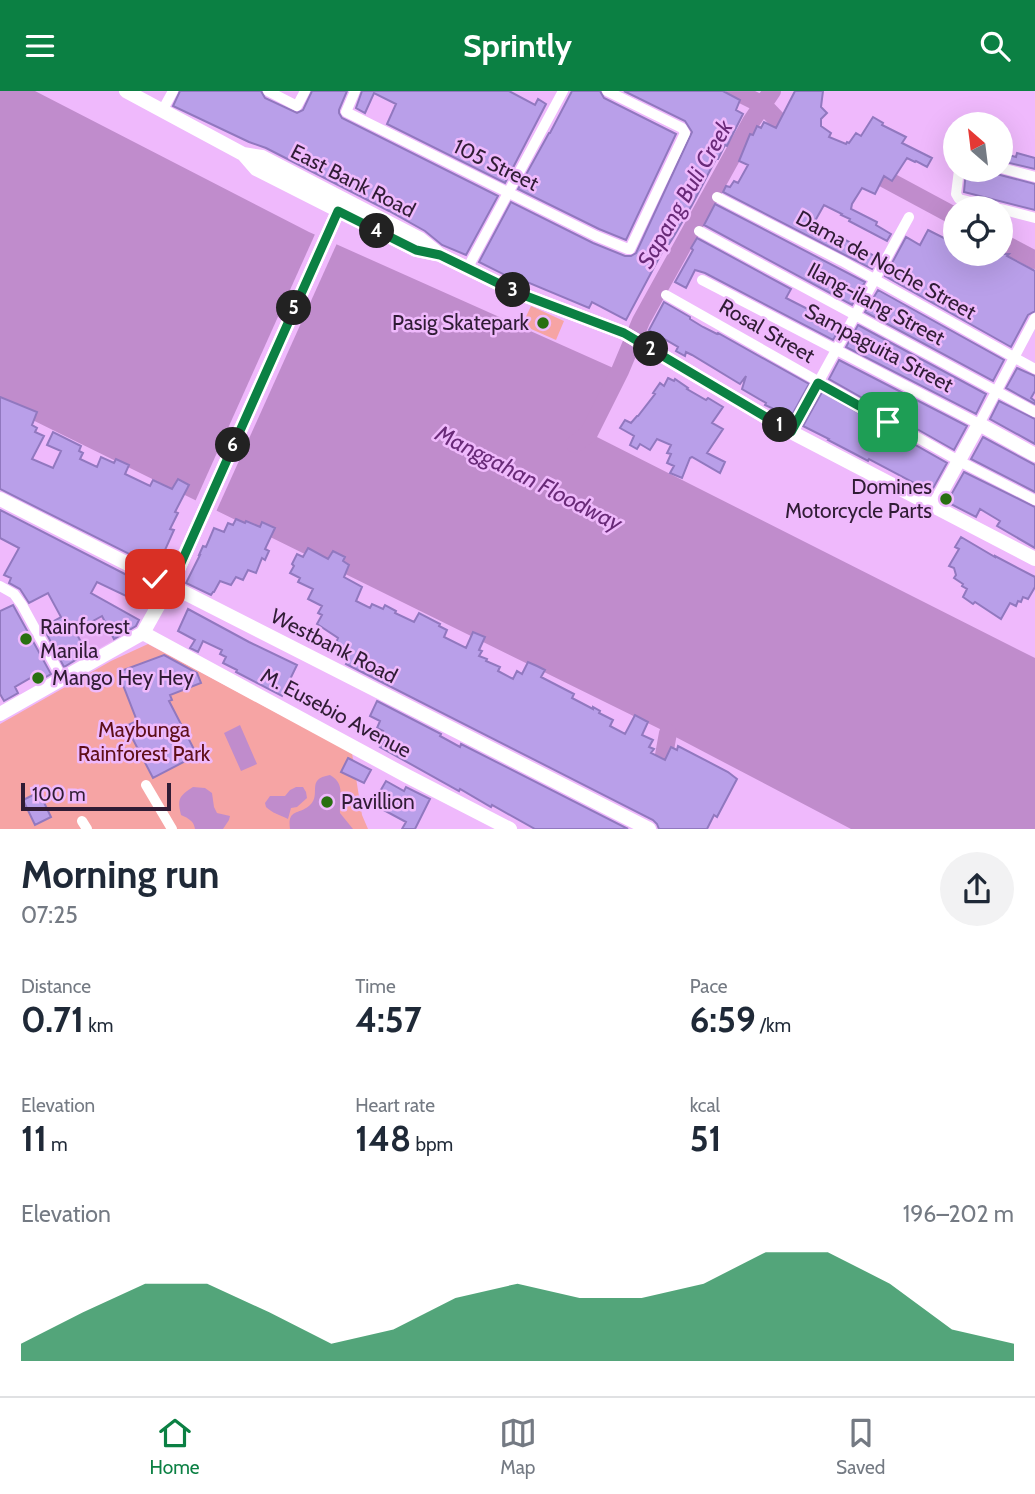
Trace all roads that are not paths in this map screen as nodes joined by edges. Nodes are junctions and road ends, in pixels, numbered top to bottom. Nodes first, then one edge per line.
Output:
1 (125, 91) edge
2 (173, 91) edge
3 (268, 91) edge
4 (305, 91) edge
5 (355, 91) edge
6 (563, 91) edge
7 (607, 91) edge
8 (162, 111) junction
9 (1013, 171) edge
10 (1035, 177) edge
11 (509, 193) junction
12 (718, 197) dead end
13 (340, 206) junction
14 (1013, 212) edge
15 (909, 217) dead end
16 (1035, 218) edge
17 (699, 231) dead end
18 (467, 269) junction
19 (702, 280) dead end
20 (875, 280) junction
21 (666, 295) dead end
22 (856, 314) junction
23 (1035, 318) edge
24 (836, 350) junction
25 (1014, 357) junction
26 (1035, 369) edge
27 (818, 383) junction
28 (997, 390) junction
29 (1035, 412) edge
30 (979, 424) junction
31 (791, 432) junction
32 (1035, 455) edge
33 (959, 461) junction
34 (0, 499) edge
35 (1035, 500) edge
36 (934, 506) junction
37 (1035, 559) edge
38 (0, 586) edge
39 (170, 586) junction
40 (144, 633) junction
41 (62, 678) junction
42 (0, 714) edge
43 (146, 785) dead end
44 (173, 829) edge
45 (510, 829) edge
46 (649, 829) edge

1 - 8 main road, East Bank Road
2 - 8 street
3 - 4 street
5 - 11 street, 105 Street
6 - 11 street
7 - 11 street, 105 Street
8 - 13 main road, East Bank Road
9 - 10 street
11 - 18 street
12 - 20 street, Dama de Noche Street
13 - 18 main road, East Bank Road
13 - 39 main road
14 - 16 street
15 - 20 street
17 - 22 street, Ilang-ilang Street
18 - 31 main road, East Bank Road
19 - 24 street, Sampaguita Street
20 - 22 street
20 - 25 street, Dama de Noche Street
21 - 27 street, Rosal Street
22 - 24 street
22 - 28 street, Ilang-ilang Street
23 - 25 street
24 - 27 street
24 - 30 street, Sampaguita Street
25 - 26 street, Dama de Noche Street
25 - 28 street
27 - 31 street
27 - 33 street, Rosal Street
28 - 29 street, Ilang-ilang Street
28 - 30 street
30 - 32 main road, Sampaguita Street
30 - 33 main road
31 - 36 main road, East Bank Road
33 - 35 street, Rosal Street
33 - 36 main road
34 - 39 main road, Westbank Road
36 - 37 main road, East Bank Road
38 - 41 street
39 - 40 main road
39 - 46 main road, Westbank Road
40 - 41 main road
40 - 45 main road, M. Eusebio Avenue
41 - 42 main road
43 - 44 street

